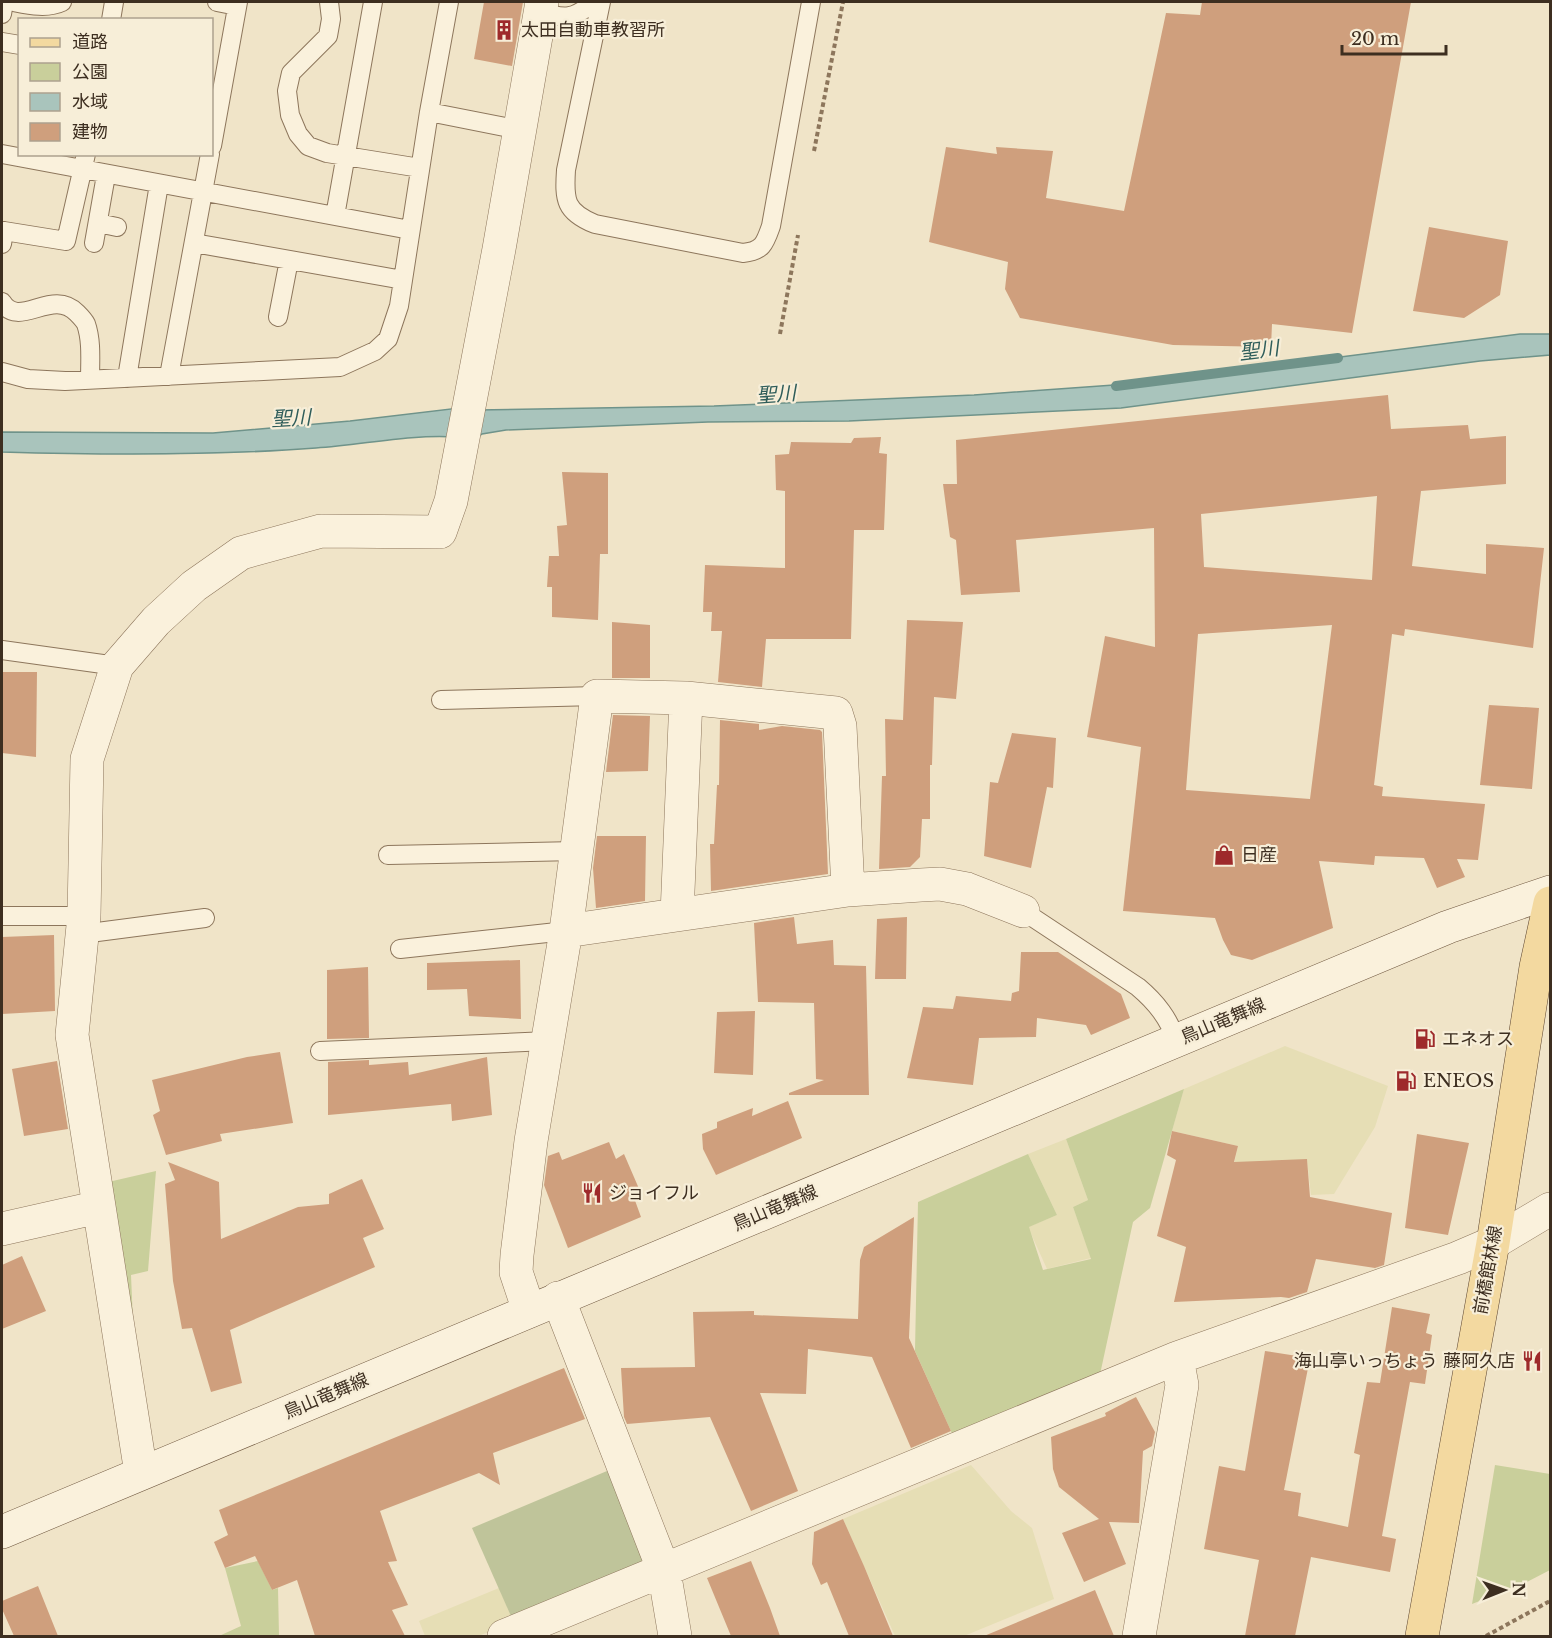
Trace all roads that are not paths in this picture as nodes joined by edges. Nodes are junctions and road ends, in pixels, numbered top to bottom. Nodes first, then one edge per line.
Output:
1 (4, 2) edge
2 (14, 2) edge
3 (62, 2) edge
4 (114, 2) edge
5 (217, 2) edge
6 (329, 2) edge
7 (373, 2) edge
8 (449, 2) edge
9 (594, 2) edge
10 (601, 2) edge
11 (811, 2) edge
12 (238, 4) edge
13 (541, 6) edge
14 (2, 14) edge
15 (111, 18) edge
16 (2, 42) edge
17 (18, 45) edge
18 (217, 79) edge
19 (429, 112) junction
20 (214, 123) edge
21 (520, 130) junction
22 (2, 154) edge
23 (18, 156) edge
24 (23, 156) edge
25 (210, 156) edge
26 (346, 156) junction
27 (85, 162) edge
28 (420, 168) junction
29 (106, 175) junction
30 (159, 184) junction
31 (203, 192) junction
32 (335, 216) junction
33 (98, 223) junction
34 (117, 227) dead end
35 (410, 230) junction
36 (94, 243) dead end
37 (194, 243) junction
38 (2, 244) edge
39 (289, 260) junction
40 (403, 280) junction
41 (2, 302) edge
42 (278, 317) dead end
43 (2, 372) edge
44 (169, 376) junction
45 (128, 378) junction
46 (90, 380) junction
47 (2, 650) edge
48 (117, 666) junction
49 (597, 696) junction
50 (686, 698) junction
51 (441, 700) dead end
52 (576, 851) junction
53 (388, 855) dead end
54 (848, 890) junction
55 (1551, 892) edge
56 (1551, 903) edge
57 (1023, 911) joint
58 (677, 915) junction
59 (2, 916) edge
60 (205, 918) dead end
61 (83, 925) junction
62 (566, 931) junction
63 (400, 949) dead end
64 (548, 1041) junction
65 (1177, 1041) junction
66 (320, 1052) dead end
67 (99, 1207) junction
68 (1551, 1209) edge
69 (2, 1229) edge
70 (1493, 1243) junction
71 (544, 1304) junction
72 (1177, 1358) junction
73 (141, 1473) junction
74 (2, 1532) edge
75 (664, 1571) junction
76 (504, 1636) edge
77 (675, 1636) edge
78 (1139, 1636) edge
79 (1422, 1636) edge

1 - 14 lane
2 - 3 lane
4 - 15 lane
5 - 12 lane
6 - 26 lane
7 - 26 lane
8 - 19 lane
9 - 13 lane
10 - 11 lane
12 - 18 lane
13 - 21 street
16 - 17 lane
18 - 20 lane
19 - 21 lane
19 - 28 lane
21 - 48 street
22 - 23 lane
24 - 27 lane
25 - 31 lane
26 - 28 lane
26 - 32 lane
27 - 29 lane
27 - 38 lane
28 - 35 lane
29 - 30 lane
29 - 33 lane
30 - 31 lane
30 - 45 lane
31 - 32 lane
31 - 37 lane
32 - 35 lane
33 - 34 lane
33 - 36 lane
35 - 40 lane
37 - 39 lane
37 - 44 lane
39 - 40 lane
39 - 42 lane
40 - 44 lane
41 - 46 lane
43 - 46 lane
44 - 45 lane
45 - 46 lane
47 - 48 lane
48 - 61 street
49 - 50 street
49 - 51 lane
49 - 52 street
50 - 54 street
50 - 58 street
52 - 53 lane
52 - 62 street
54 - 57 street
54 - 58 street
55 - 65 street, 鳥山竜舞線
56 - 70 main road, 前橋館林線
57 - 65 lane
58 - 62 street
59 - 61 lane
60 - 61 lane
61 - 67 street
62 - 63 lane
62 - 64 street
64 - 66 lane
64 - 71 street
65 - 71 street, 鳥山竜舞線
67 - 69 street
67 - 73 street
68 - 70 street
70 - 72 street
70 - 79 main road, 前橋館林線
71 - 73 street, 鳥山竜舞線
71 - 75 street
72 - 75 street
72 - 78 street
73 - 74 street, 鳥山竜舞線
75 - 76 street
75 - 77 street

